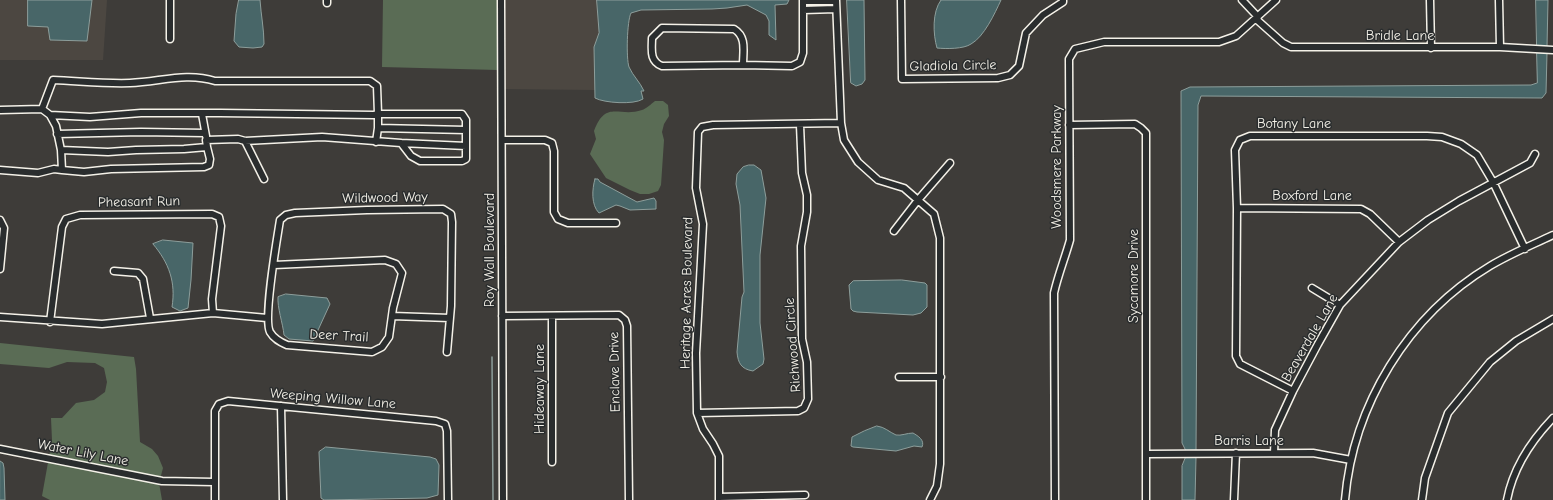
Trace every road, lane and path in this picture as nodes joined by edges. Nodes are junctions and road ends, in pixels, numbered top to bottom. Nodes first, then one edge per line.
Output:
1 (170, 0) edge
2 (501, 0) edge
3 (803, 0) edge
4 (836, 0) edge
5 (901, 0) edge
6 (1063, 0) edge
7 (1242, 0) edge
8 (1276, 0) edge
9 (1430, 0) edge
10 (1499, 0) edge
11 (836, 9) junction
12 (803, 10) junction
13 (1257, 18) junction
14 (170, 39) dead end
15 (1500, 47) junction
16 (1431, 48) junction
17 (1553, 50) edge
18 (743, 65) junction
19 (42, 109) junction
20 (0, 110) edge
21 (202, 114) junction
22 (378, 114) junction
23 (50, 115) junction
24 (841, 123) junction
25 (800, 125) junction
26 (1069, 125) junction
27 (378, 128) junction
28 (466, 130) junction
29 (205, 133) junction
30 (57, 134) junction
31 (206, 140) junction
32 (502, 140) junction
33 (244, 141) junction
34 (376, 142) junction
35 (401, 144) junction
36 (466, 146) junction
37 (207, 147) junction
38 (61, 150) junction
39 (1535, 154) dead end
40 (950, 163) dead end
41 (0, 170) edge
42 (62, 170) junction
43 (264, 180) dead end
44 (1493, 182) junction
45 (918, 200) junction
46 (1237, 208) junction
47 (0, 220) edge
48 (616, 223) dead end
49 (894, 231) dead end
50 (1553, 235) edge
51 (1399, 242) junction
52 (1525, 249) junction
53 (274, 265) junction
54 (0, 269) edge
55 (114, 271) dead end
56 (1312, 288) dead end
57 (1340, 305) junction
58 (213, 313) junction
59 (392, 316) junction
60 (502, 316) junction
61 (552, 316) junction
62 (0, 317) edge
63 (150, 318) junction
64 (267, 318) junction
65 (450, 318) junction
66 (1553, 319) edge
67 (50, 322) junction
68 (447, 352) dead end
69 (899, 377) dead end
70 (941, 377) junction
71 (1293, 391) junction
72 (281, 406) junction
73 (697, 413) junction
74 (1553, 418) edge
75 (0, 449) edge
76 (1236, 453) junction
77 (1274, 453) junction
78 (1146, 454) junction
79 (1351, 460) junction
80 (552, 462) dead end
81 (214, 482) junction
82 (805, 495) dead end
83 (719, 498) edge
84 (215, 500) edge
85 (283, 500) edge
86 (448, 500) edge
87 (503, 500) edge
88 (629, 500) edge
89 (930, 500) edge
90 (1055, 500) edge
91 (1146, 500) edge
92 (1234, 500) edge
93 (1345, 500) edge
94 (1422, 500) edge
95 (1508, 500) edge

1 - 14 street
2 - 32 street, Roy Wall Boulevard
3 - 4 street
3 - 12 street
4 - 11 street
5 - 6 street, Gladiola Circle
7 - 13 street, Bridle Lane
8 - 13 street, Woodsmere Parkway
9 - 16 street
10 - 15 street
11 - 12 street
11 - 24 street
12 - 18 street
13 - 16 street, Bridle Lane
13 - 26 street, Woodsmere Parkway
15 - 16 street, Bridle Lane
15 - 17 street, Bridle Lane
18 - 18 street
19 - 20 street
19 - 22 street
19 - 23 street
21 - 22 street
21 - 23 street
21 - 29 street
22 - 27 street
22 - 28 street
23 - 30 street
24 - 25 street, Heritage Acres Boulevard
24 - 45 street
25 - 73 street, Heritage Acres Boulevard
25 - 73 street, Richwood Circle
26 - 78 street, Sycamore Drive
26 - 90 street, Woodsmere Parkway
27 - 28 street
27 - 34 street
28 - 36 street
29 - 30 street
29 - 31 street
30 - 38 street
31 - 33 street
31 - 37 street
32 - 48 street
32 - 60 street, Roy Wall Boulevard
33 - 34 street
33 - 43 street
34 - 35 street
35 - 36 street
35 - 36 street
37 - 38 street
37 - 42 street
38 - 42 street
39 - 44 street, Beaverdale Lane
40 - 45 street
41 - 42 street
44 - 46 street, Botany Lane
44 - 51 street, Beaverdale Lane
44 - 52 street, Botany Lane
45 - 49 street
45 - 70 street
46 - 51 street, Boxford Lane
46 - 71 street, Botany Lane
47 - 54 street
50 - 52 street
51 - 57 street, Beaverdale Lane
52 - 79 street
53 - 59 street, Deer Trail
53 - 64 street, Wildwood Way
53 - 65 street, Wildwood Way
55 - 63 street
56 - 57 street
57 - 71 street, Beaverdale Lane
58 - 63 street
58 - 64 street
58 - 67 street, Pheasant Run
59 - 64 street, Deer Trail
59 - 65 street
60 - 61 street, Enclave Drive
60 - 87 street, Roy Wall Boulevard
61 - 80 street, Hideaway Lane
61 - 88 street, Enclave Drive
62 - 67 street
63 - 67 street
65 - 68 street, Wildwood Way
66 - 94 street
69 - 70 street
70 - 89 street
71 - 77 street, Beaverdale Lane
72 - 81 street, Weeping Willow Lane
72 - 85 street
72 - 86 street, Weeping Willow Lane
73 - 83 street, Heritage Acres Boulevard
74 - 95 street
75 - 81 street, Water Lily Lane
76 - 77 street, Barris Lane
76 - 78 street, Barris Lane
76 - 92 street
77 - 79 street, Barris Lane
78 - 91 street, Sycamore Drive
79 - 93 street
81 - 84 street
82 - 83 street

